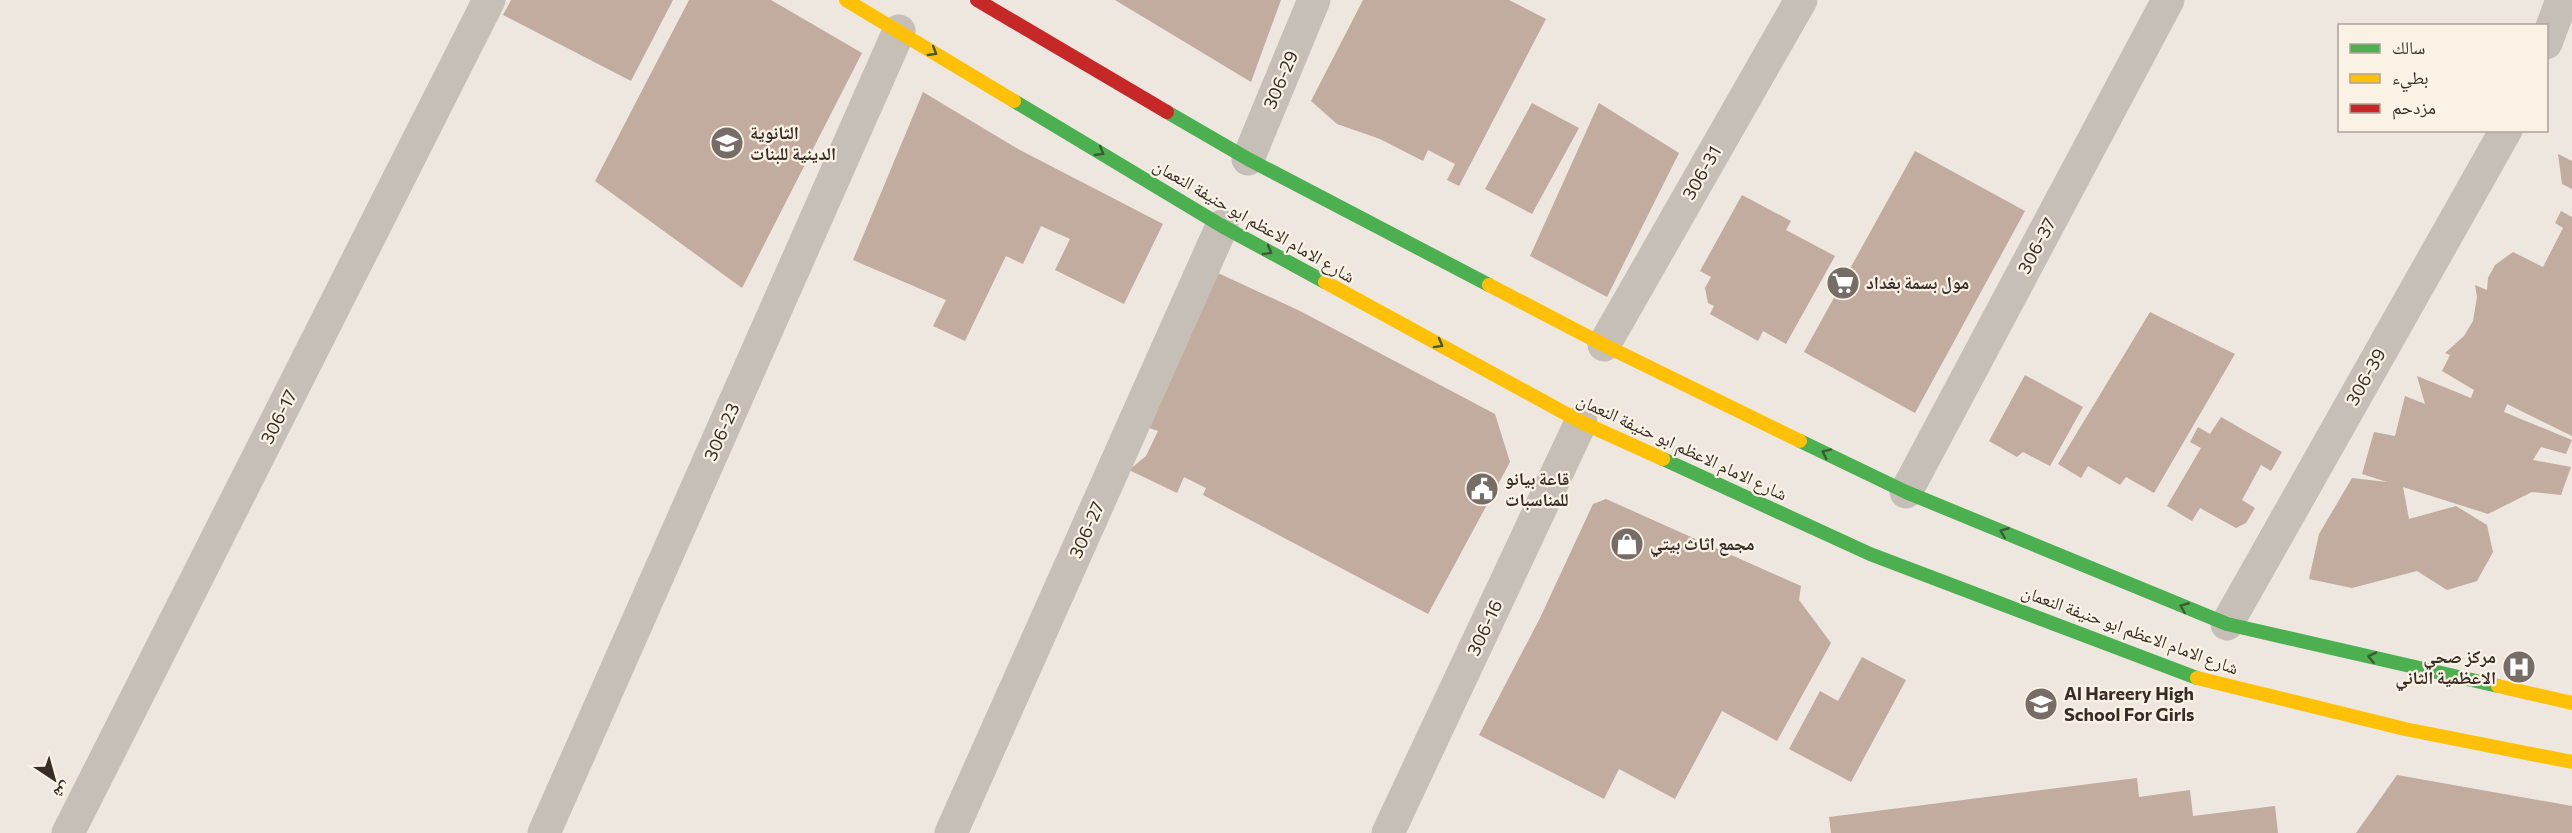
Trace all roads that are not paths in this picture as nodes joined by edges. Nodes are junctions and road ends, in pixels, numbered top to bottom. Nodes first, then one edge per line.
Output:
1 (489, 0) edge
2 (846, 0) edge
3 (977, 0) edge
4 (1314, 0) edge
5 (1801, 0) edge
6 (2168, 0) edge
7 (2562, 0) edge
8 (898, 31) junction
9 (2548, 40) edge
10 (2505, 132) edge
11 (1248, 159) junction
12 (1222, 226) junction
13 (1604, 345) junction
14 (1581, 422) junction
15 (1906, 492) junction
16 (2226, 624) junction
17 (2572, 703) edge
18 (2572, 762) edge
19 (68, 833) edge
20 (544, 833) edge
21 (951, 833) edge
22 (1388, 833) edge

1 - 19 street, 306-17
2 - 8 main road, شارع الامام الاعظم ابو حنيفة النعمان
3 - 11 main road
4 - 11 street, 306-29
5 - 13 street, 306-31
6 - 15 street, 306-37
7 - 9 street
8 -> 12 main road, شارع الامام الاعظم ابو حنيفة النعمان
8 - 20 street, 306-23
10 - 16 street, 306-39
11 - 13 main road
12 -> 14 main road, شارع الامام الاعظم ابو حنيفة النعمان
12 - 21 street, 306-27
15 -> 13 main road
14 - 18 main road, شارع الامام الاعظم ابو حنيفة النعمان
14 - 22 street, 306-16
16 -> 15 main road
17 -> 16 main road

